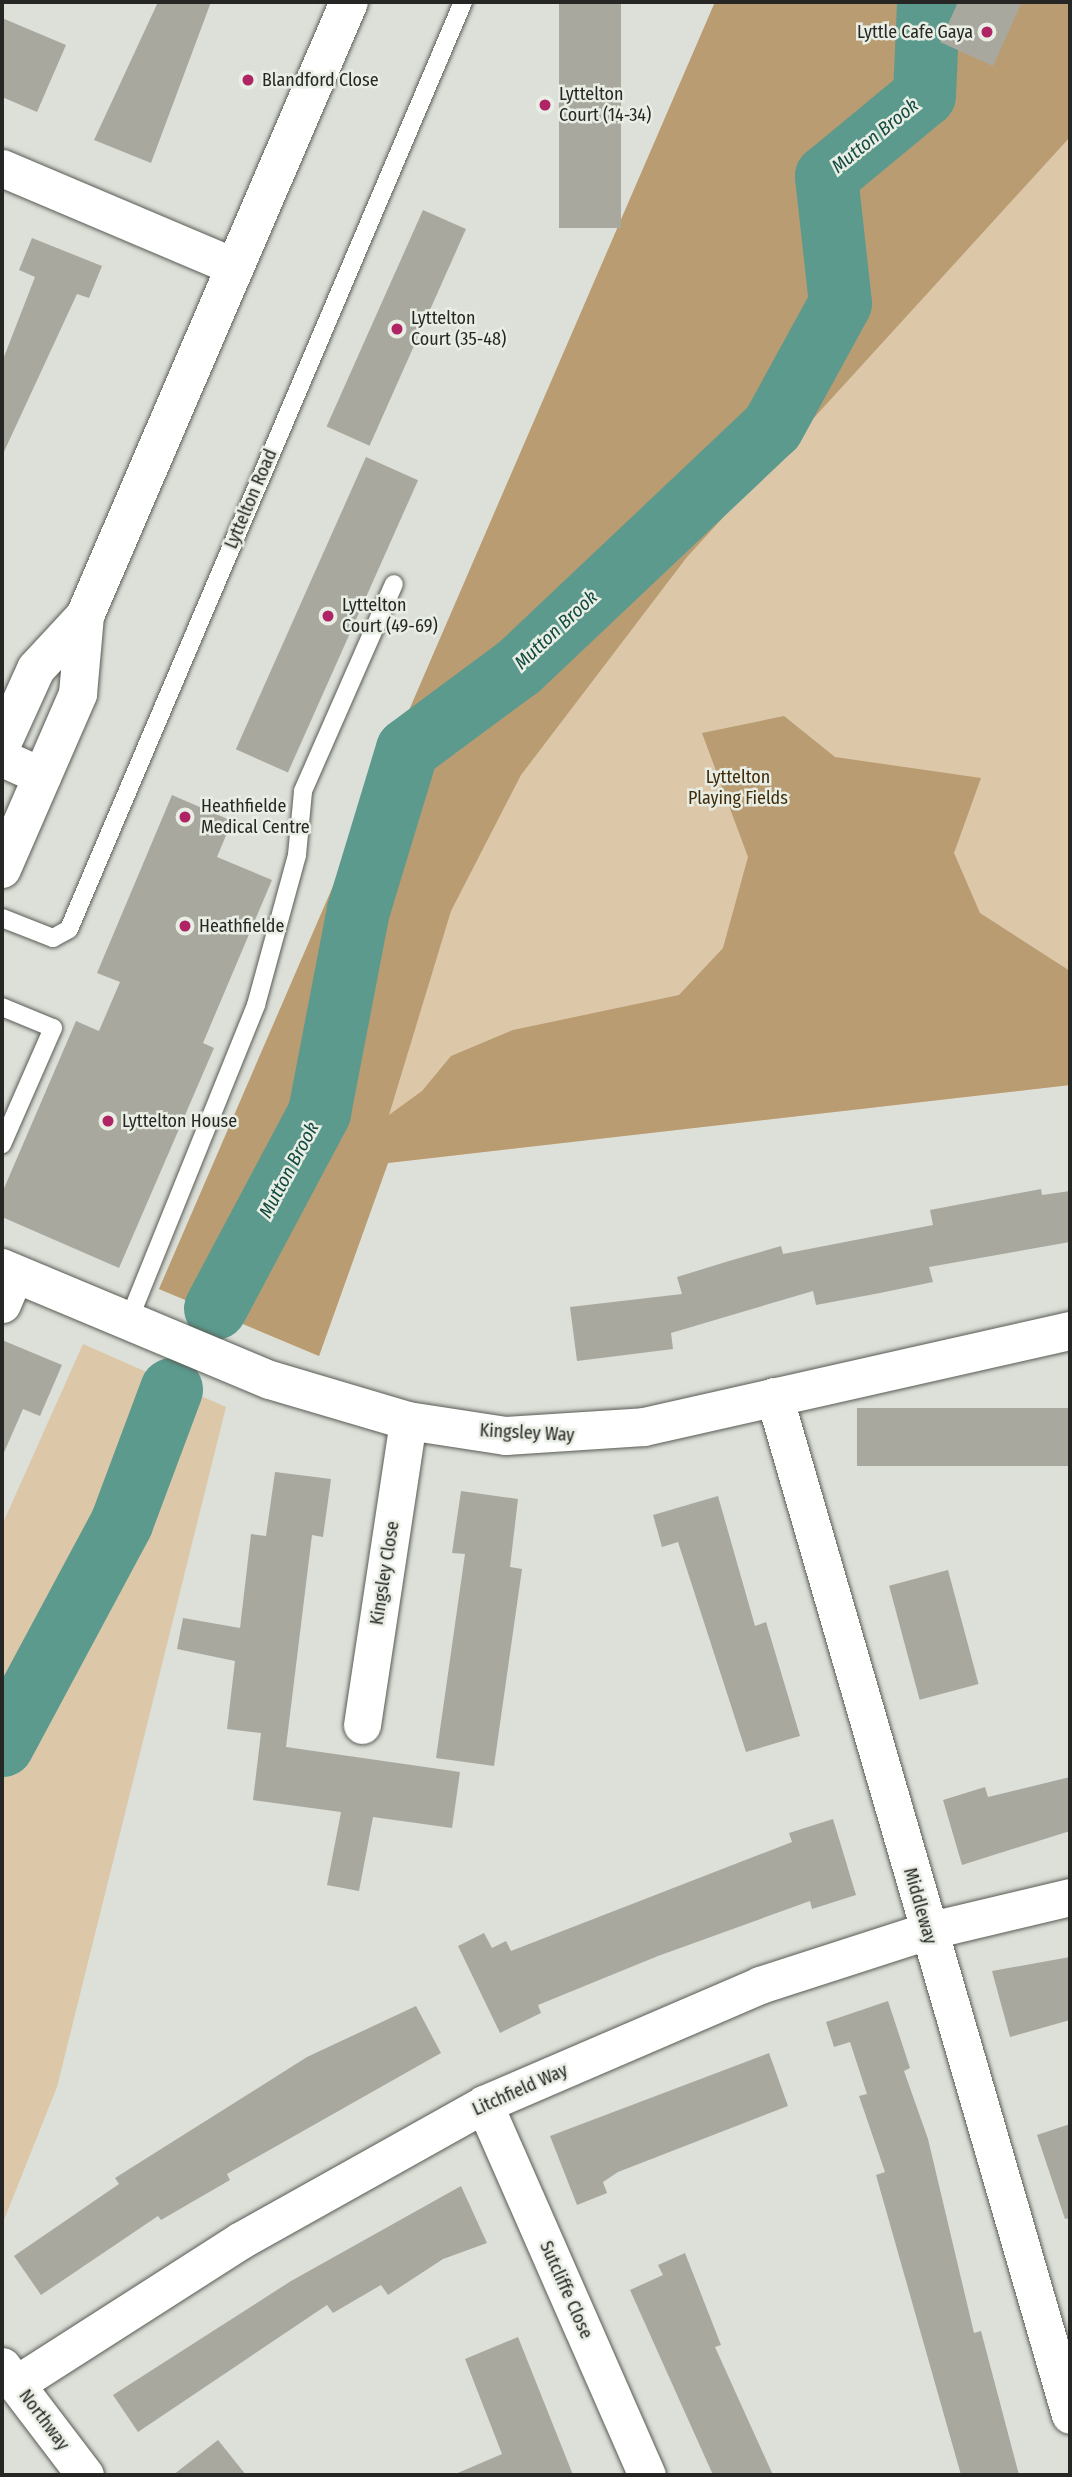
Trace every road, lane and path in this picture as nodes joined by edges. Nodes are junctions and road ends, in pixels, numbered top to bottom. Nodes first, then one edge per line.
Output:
1 (349, 2) edge
2 (463, 2) edge
3 (2, 168) edge
4 (235, 267) junction
5 (394, 584) dead end
6 (85, 616) junction
7 (2, 744) edge
8 (2, 758) edge
9 (42, 776) junction
10 (2, 869) edge
11 (2, 918) edge
12 (2, 1007) edge
13 (2, 1144) edge
14 (6, 1282) edge
15 (128, 1322) junction
16 (1070, 1331) edge
17 (774, 1396) junction
18 (408, 1421) junction
19 (362, 1725) dead end
20 (1070, 1897) edge
21 (927, 1931) junction
22 (484, 2104) junction
23 (9, 2374) edge
24 (1070, 2415) edge
25 (85, 2475) edge
26 (648, 2475) edge

1 - 4 main road
2 - 11 lane, Lyttelton Road
3 - 4 street
4 - 6 main road
5 - 15 lane
6 - 7 main road
6 - 9 main road
8 - 9 street
9 - 10 main road
12 - 13 lane
14 - 15 main road, Kingsley Way
15 - 18 main road, Kingsley Way
16 - 17 main road, Kingsley Way
17 - 18 main road, Kingsley Way
17 - 21 street, Middleway
18 - 19 street, Kingsley Close
20 - 21 street, Litchfield Way
21 - 22 street, Litchfield Way
21 - 24 street, Middleway
22 - 23 street, Litchfield Way
22 - 26 street, Sutcliffe Close
23 - 25 street, Northway

